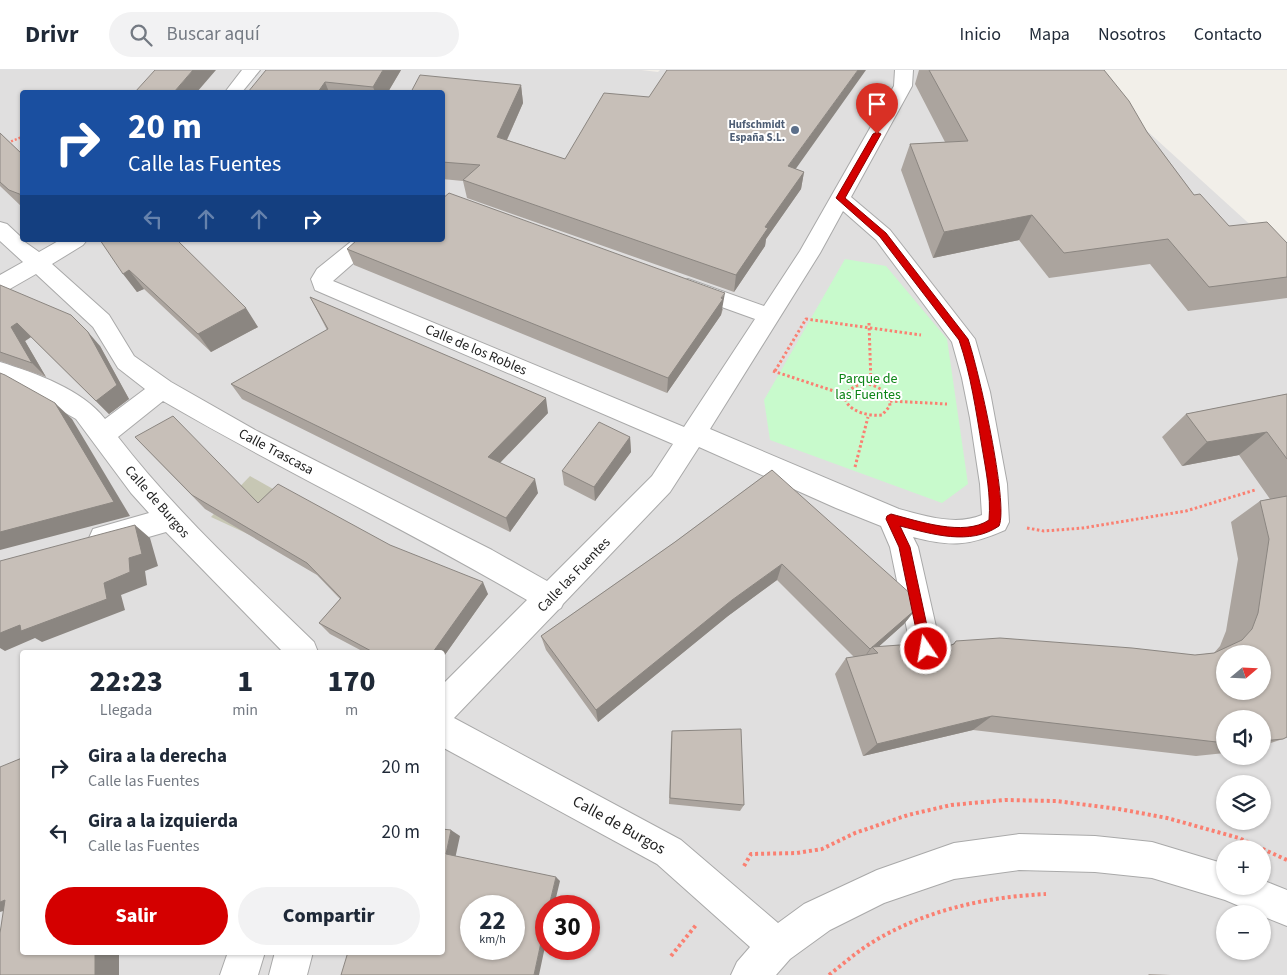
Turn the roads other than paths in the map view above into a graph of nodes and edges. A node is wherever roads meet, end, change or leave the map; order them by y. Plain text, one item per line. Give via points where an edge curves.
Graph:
1 (251, 70) edge
2 (904, 70) edge
3 (235, 90) edge
4 (840, 198) junction
5 (0, 229) edge
6 (72, 242) edge
7 (365, 242) edge
8 (37, 262) junction
9 (666, 279) edge
10 (0, 285) edge
11 (769, 316) junction
12 (0, 371) edge
13 (162, 389) junction
14 (102, 435) junction
15 (692, 437) junction
16 (171, 519) junction
17 (891, 519) junction
18 (78, 545) edge
19 (551, 598) junction
20 (926, 649) edge
21 (301, 650) edge
22 (445, 705) edge
23 (445, 731) edge
24 (1216, 879) edge
25 (1256, 895) edge
26 (1287, 908) edge
27 (777, 946) junction
28 (246, 955) edge
29 (293, 955) edge
30 (239, 975) edge
31 (288, 975) edge
32 (750, 975) edge

1 - 3 street
2 - 4 street, Calle las Fuentes via 902,86
4 - 11 street, Calle las Fuentes
4 - 17 street via 883,235 963,339 980,406 996,502 995,522 986,529 963,532 936,530
5 - 8 street, Calle Trascasa
6 - 8 street
7 - 15 street, Calle de los Robles via 325,274 323,285
8 - 10 street
8 - 13 street, Calle Trascasa via 101,321 126,362
9 - 11 street
11 - 15 street, Calle las Fuentes
12 - 14 street, Calle de Burgos via 32,382 85,412
13 - 14 street
13 - 19 street, Calle Trascasa
14 - 16 street, Calle de Burgos
15 - 17 street
15 - 19 street, Calle las Fuentes via 662,484
16 - 18 street
16 - 21 street, Calle de Burgos
17 - 20 street via 904,547
19 - 22 street, Calle las Fuentes
23 - 27 street, Calle de Burgos via 669,852
24 - 27 street via 1152,860 1095,854 1019,852 954,860 877,888 817,917
25 - 26 street
27 - 32 street
28 - 30 street
29 - 31 street

